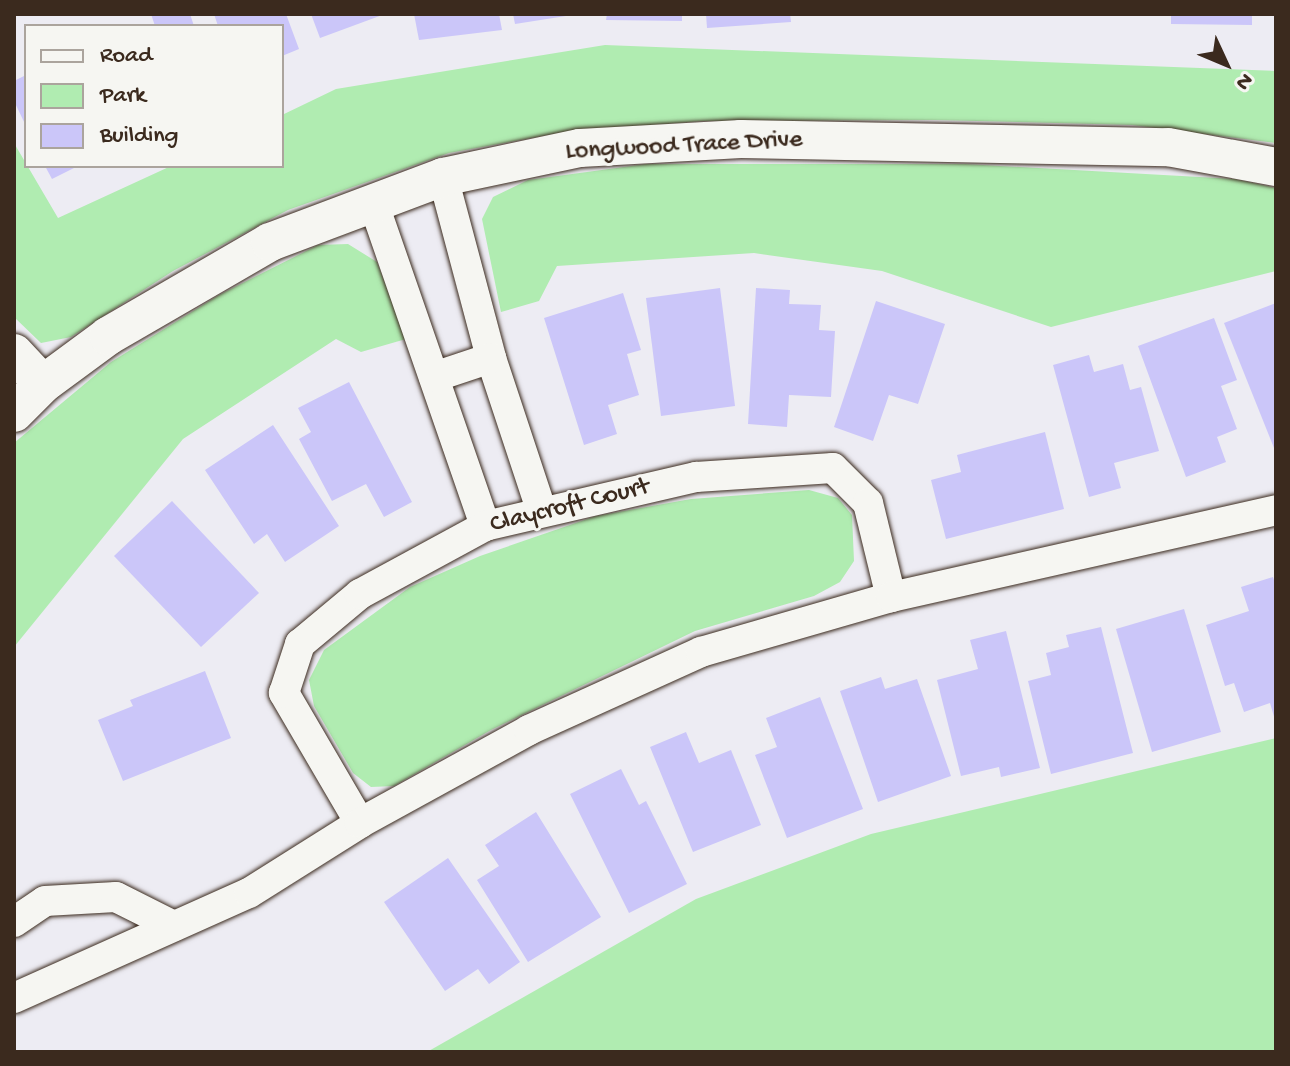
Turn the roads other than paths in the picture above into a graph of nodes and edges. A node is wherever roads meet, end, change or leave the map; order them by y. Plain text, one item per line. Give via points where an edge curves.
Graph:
1 (1276, 167) edge
2 (443, 177) junction
3 (373, 202) junction
4 (14, 353) edge
5 (491, 358) junction
6 (434, 377) junction
7 (43, 384) junction
8 (14, 413) edge
9 (541, 509) junction
10 (1276, 510) edge
11 (485, 526) junction
12 (891, 597) junction
13 (360, 823) junction
14 (14, 922) edge
15 (174, 926) junction
16 (14, 998) edge

1 - 2 street, Longwood Trace Drive via 1168,147 741,139 580,148
2 - 3 street, Longwood Trace Drive
2 - 5 street
3 - 6 street
3 - 7 street, Longwood Trace Drive via 270,242 185,288
4 - 7 street
5 - 6 street
5 - 9 street
6 - 11 street
7 - 8 street, Longwood Trace Drive
9 - 11 street, Claycroft Court
9 - 12 street, Claycroft Court via 696,477 833,468 868,503
10 - 12 street
11 - 13 street, Claycroft Court via 360,594 300,644 284,693
12 - 13 street via 701,652 529,730
13 - 15 street via 249,893
14 - 15 street via 45,901 116,897
15 - 16 street

